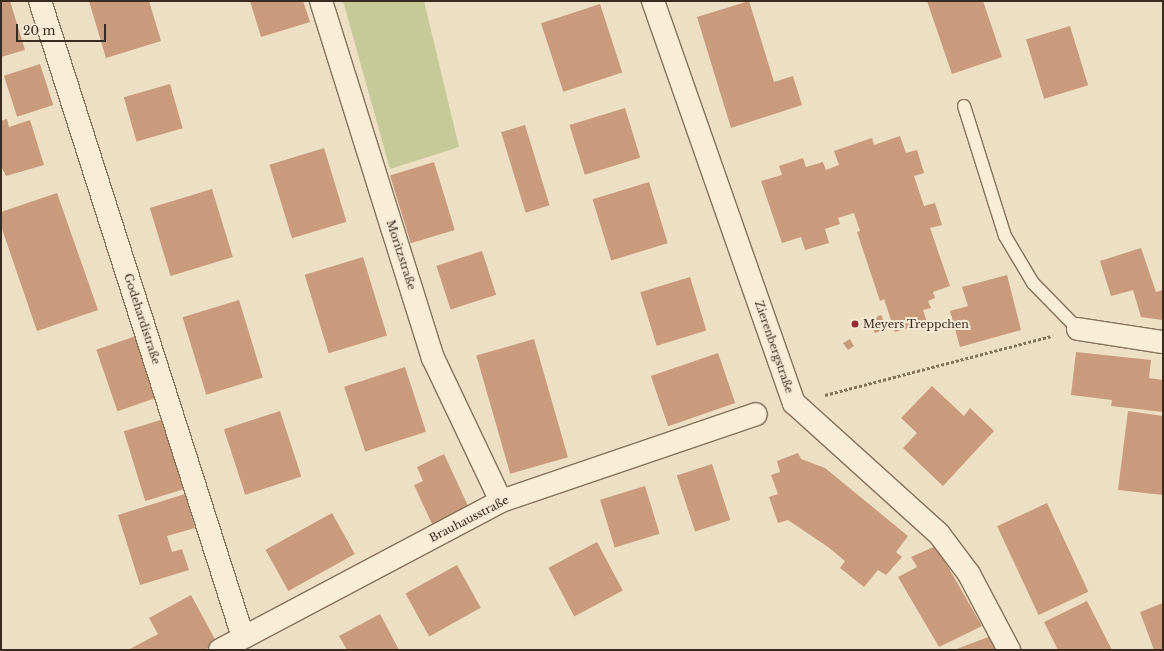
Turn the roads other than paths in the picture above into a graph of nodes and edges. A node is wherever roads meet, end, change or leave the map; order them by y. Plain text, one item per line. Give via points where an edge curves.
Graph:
1 (40, 1) edge
2 (321, 1) edge
3 (653, 1) edge
4 (964, 106) dead end
5 (1078, 329) joint
6 (1163, 342) edge
7 (756, 414) dead end
8 (501, 501) junction
9 (243, 637) junction
10 (220, 650) edge
11 (1009, 650) edge

1 - 9 street, Godehardistraße
2 - 8 street, Moritzstraße via 433,358
3 - 11 street, Zierenbergstraße via 794,403 939,534 969,574
4 - 5 lane via 1005,236 1033,283
5 - 6 street
7 - 8 street, Brauhausstraße
8 - 9 street, Brauhausstraße
9 - 10 street, Brauhausstraße

